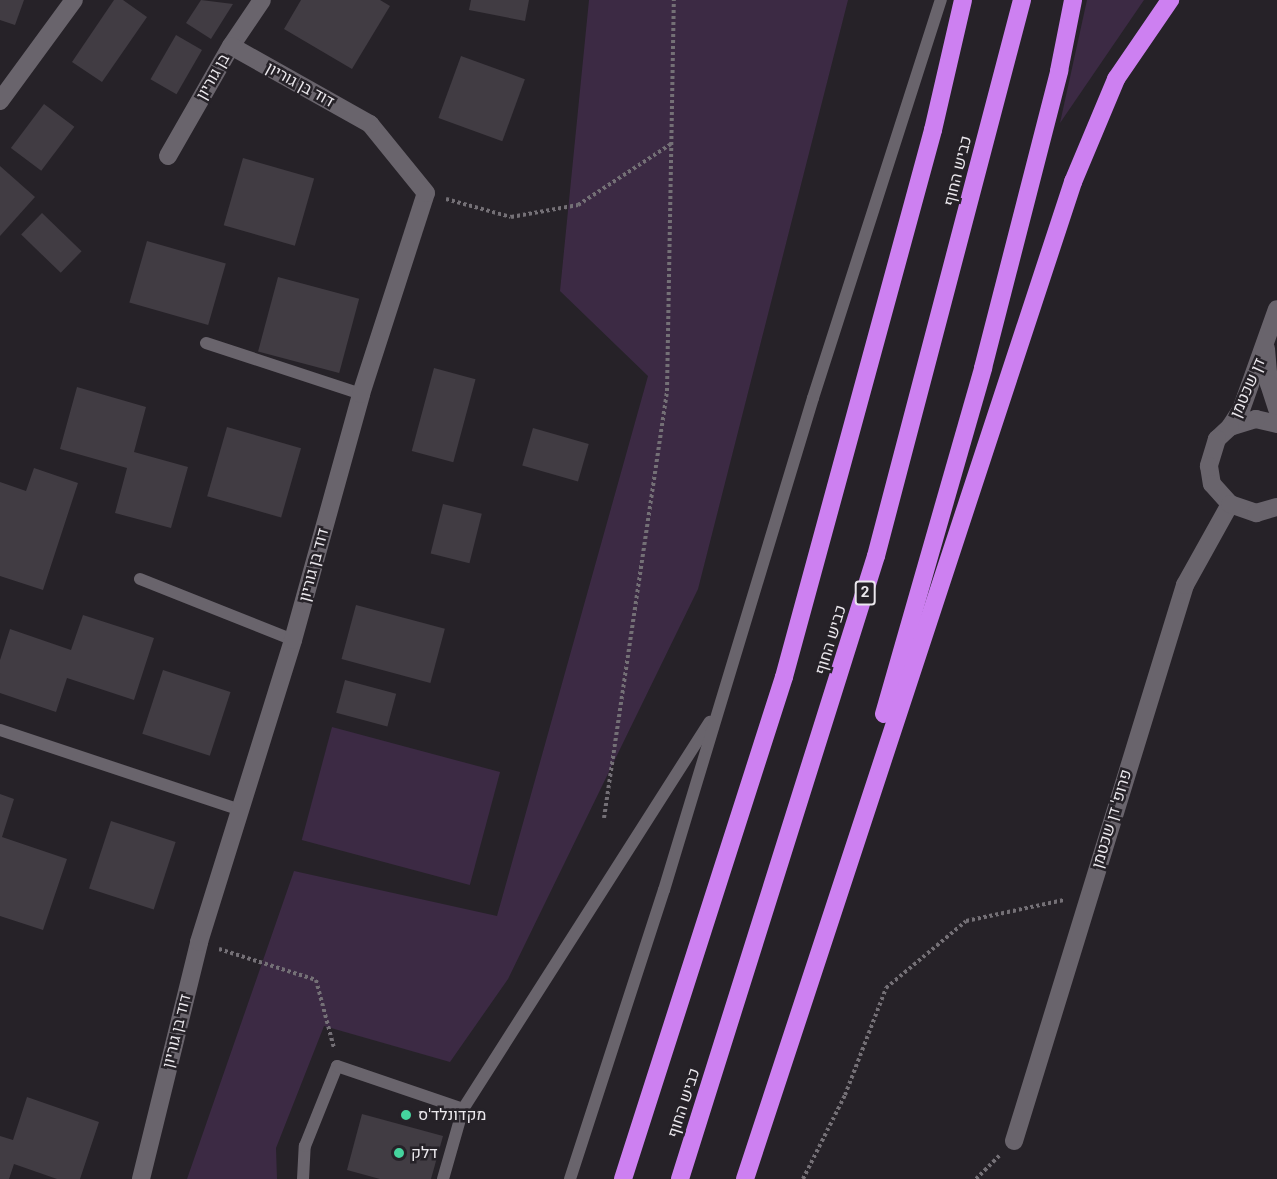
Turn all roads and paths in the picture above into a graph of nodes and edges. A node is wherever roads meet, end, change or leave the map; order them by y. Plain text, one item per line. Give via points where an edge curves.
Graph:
1 (74, 0) edge
2 (262, 0) edge
3 (674, 0) edge
4 (941, 0) edge
5 (963, 0) edge
6 (1022, 0) edge
7 (1073, 0) edge
8 (1170, 0) edge
9 (231, 46) junction
10 (0, 101) edge
11 (672, 143) junction
12 (168, 156) dead end
13 (426, 193) junction
14 (1277, 309) edge
15 (206, 343) dead end
16 (1268, 372) edge
17 (361, 394) junction
18 (1277, 409) edge
19 (1277, 424) edge
20 (1230, 427) junction
21 (1230, 504) junction
22 (1277, 507) edge
23 (1256, 513) junction
24 (1277, 516) edge
25 (140, 579) dead end
26 (293, 640) junction
27 (726, 688) junction
28 (0, 730) edge
29 (240, 810) junction
30 (604, 818) dead end
31 (1089, 895) junction
32 (199, 942) junction
33 (815, 959) junction
34 (337, 1066) junction
35 (463, 1108) junction
36 (1014, 1141) joint
37 (141, 1179) edge
38 (303, 1179) edge
39 (443, 1179) edge
40 (570, 1179) edge
41 (623, 1179) edge
42 (680, 1179) edge
43 (745, 1179) edge
44 (803, 1179) edge
45 (976, 1179) edge

1 - 10 street
2 - 9 street, בן גוריון
3 - 11 path
4 - 27 lane via 813,398
5 - 41 highway, כביש החוף via 933,130 784,677
6 - 42 highway, כביש החוף / 2 via 876,556
7 - 33 highway via 1059,71 983,368
8 - 33 highway via 1116,79 1073,182
9 - 12 street, בן גוריון
9 - 13 street, דוד בן גוריון via 370,124
11 - 13 path via 578,205 511,217
11 - 30 path via 667,391
13 - 17 street, דוד בן גוריון
14 - 16 street, דן שכטמן via 1266,344
15 - 17 lane
16 - 18 street, דן שכטמן
16 - 20 street, דן שכטמן
17 - 26 street, דוד בן גוריון
19 - 20 street via 1256,419
20 - 21 street, דן שכטמן via 1217,440 1209,466 1212,484
21 - 23 street
21 - 31 street, פרופ' דן שכטמן via 1185,585
22 - 23 street
23 - 24 street
25 - 26 lane
26 - 29 street, דוד בן גוריון
27 - 35 lane via 713,718
27 - 40 lane
28 - 29 lane
29 - 32 street, דוד בן גוריון
31 - 36 street, פרופ' דן שכטמן
31 - 44 path via 966,921 886,988 845,1095
32 - 34 path via 316,980
32 - 37 street, דוד בן גוריון
33 - 43 highway
34 - 35 lane
34 - 38 lane via 305,1146
35 - 39 lane
36 - 45 path

